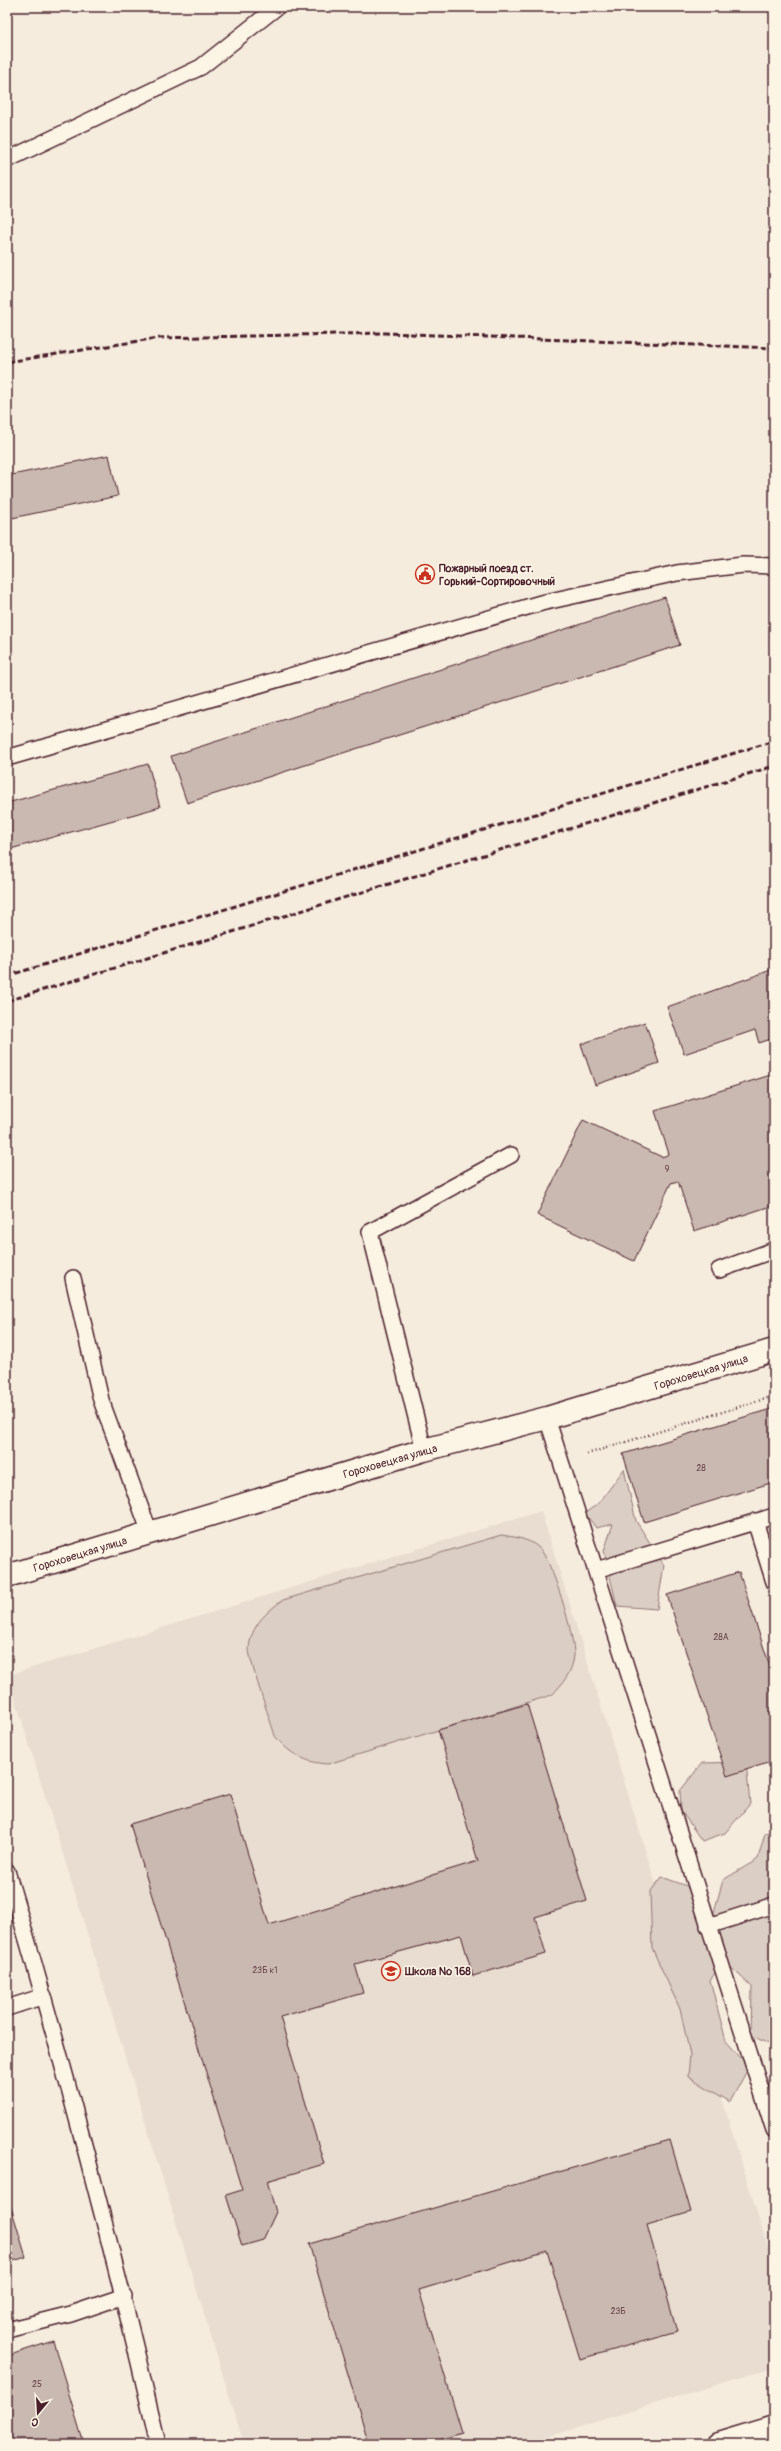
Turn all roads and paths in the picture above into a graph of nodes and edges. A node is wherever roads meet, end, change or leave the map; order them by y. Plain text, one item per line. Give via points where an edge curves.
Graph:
1 (277, 7) edge
2 (7, 160) edge
3 (774, 566) edge
4 (7, 758) edge
5 (511, 1155) dead end
6 (774, 1250) edge
7 (719, 1270) dead end
8 (73, 1278) dead end
9 (774, 1350) edge
10 (774, 1396) edge
11 (546, 1418) junction
12 (424, 1450) junction
13 (561, 1462) junction
14 (774, 1516) edge
15 (755, 1521) junction
16 (150, 1533) junction
17 (596, 1570) junction
18 (7, 1576) edge
19 (774, 1582) edge
20 (7, 1871) edge
21 (774, 1905) edge
22 (708, 1926) junction
23 (44, 1996) junction
24 (7, 2008) edge
25 (774, 2130) edge
26 (124, 2296) junction
27 (7, 2330) edge
28 (774, 2427) edge
29 (158, 2444) edge
30 (718, 2444) edge

1 - 2 lane via 201,67
3 - 4 lane via 743,565 677,573 541,603
5 - 12 lane via 370,1232
6 - 7 lane
8 - 16 lane via 101,1400
9 - 11 street, Гороховецкая улица
10 - 13 path
11 - 12 street, Гороховецкая улица
11 - 13 lane
12 - 16 street, Гороховецкая улица
13 - 17 lane
14 - 15 lane
15 - 17 lane
15 - 19 lane
16 - 18 street, Гороховецкая улица
17 - 22 lane
20 - 23 lane
21 - 22 lane
22 - 25 lane
23 - 24 lane
23 - 26 lane
26 - 27 lane via 71,2314
26 - 29 lane
28 - 30 street

